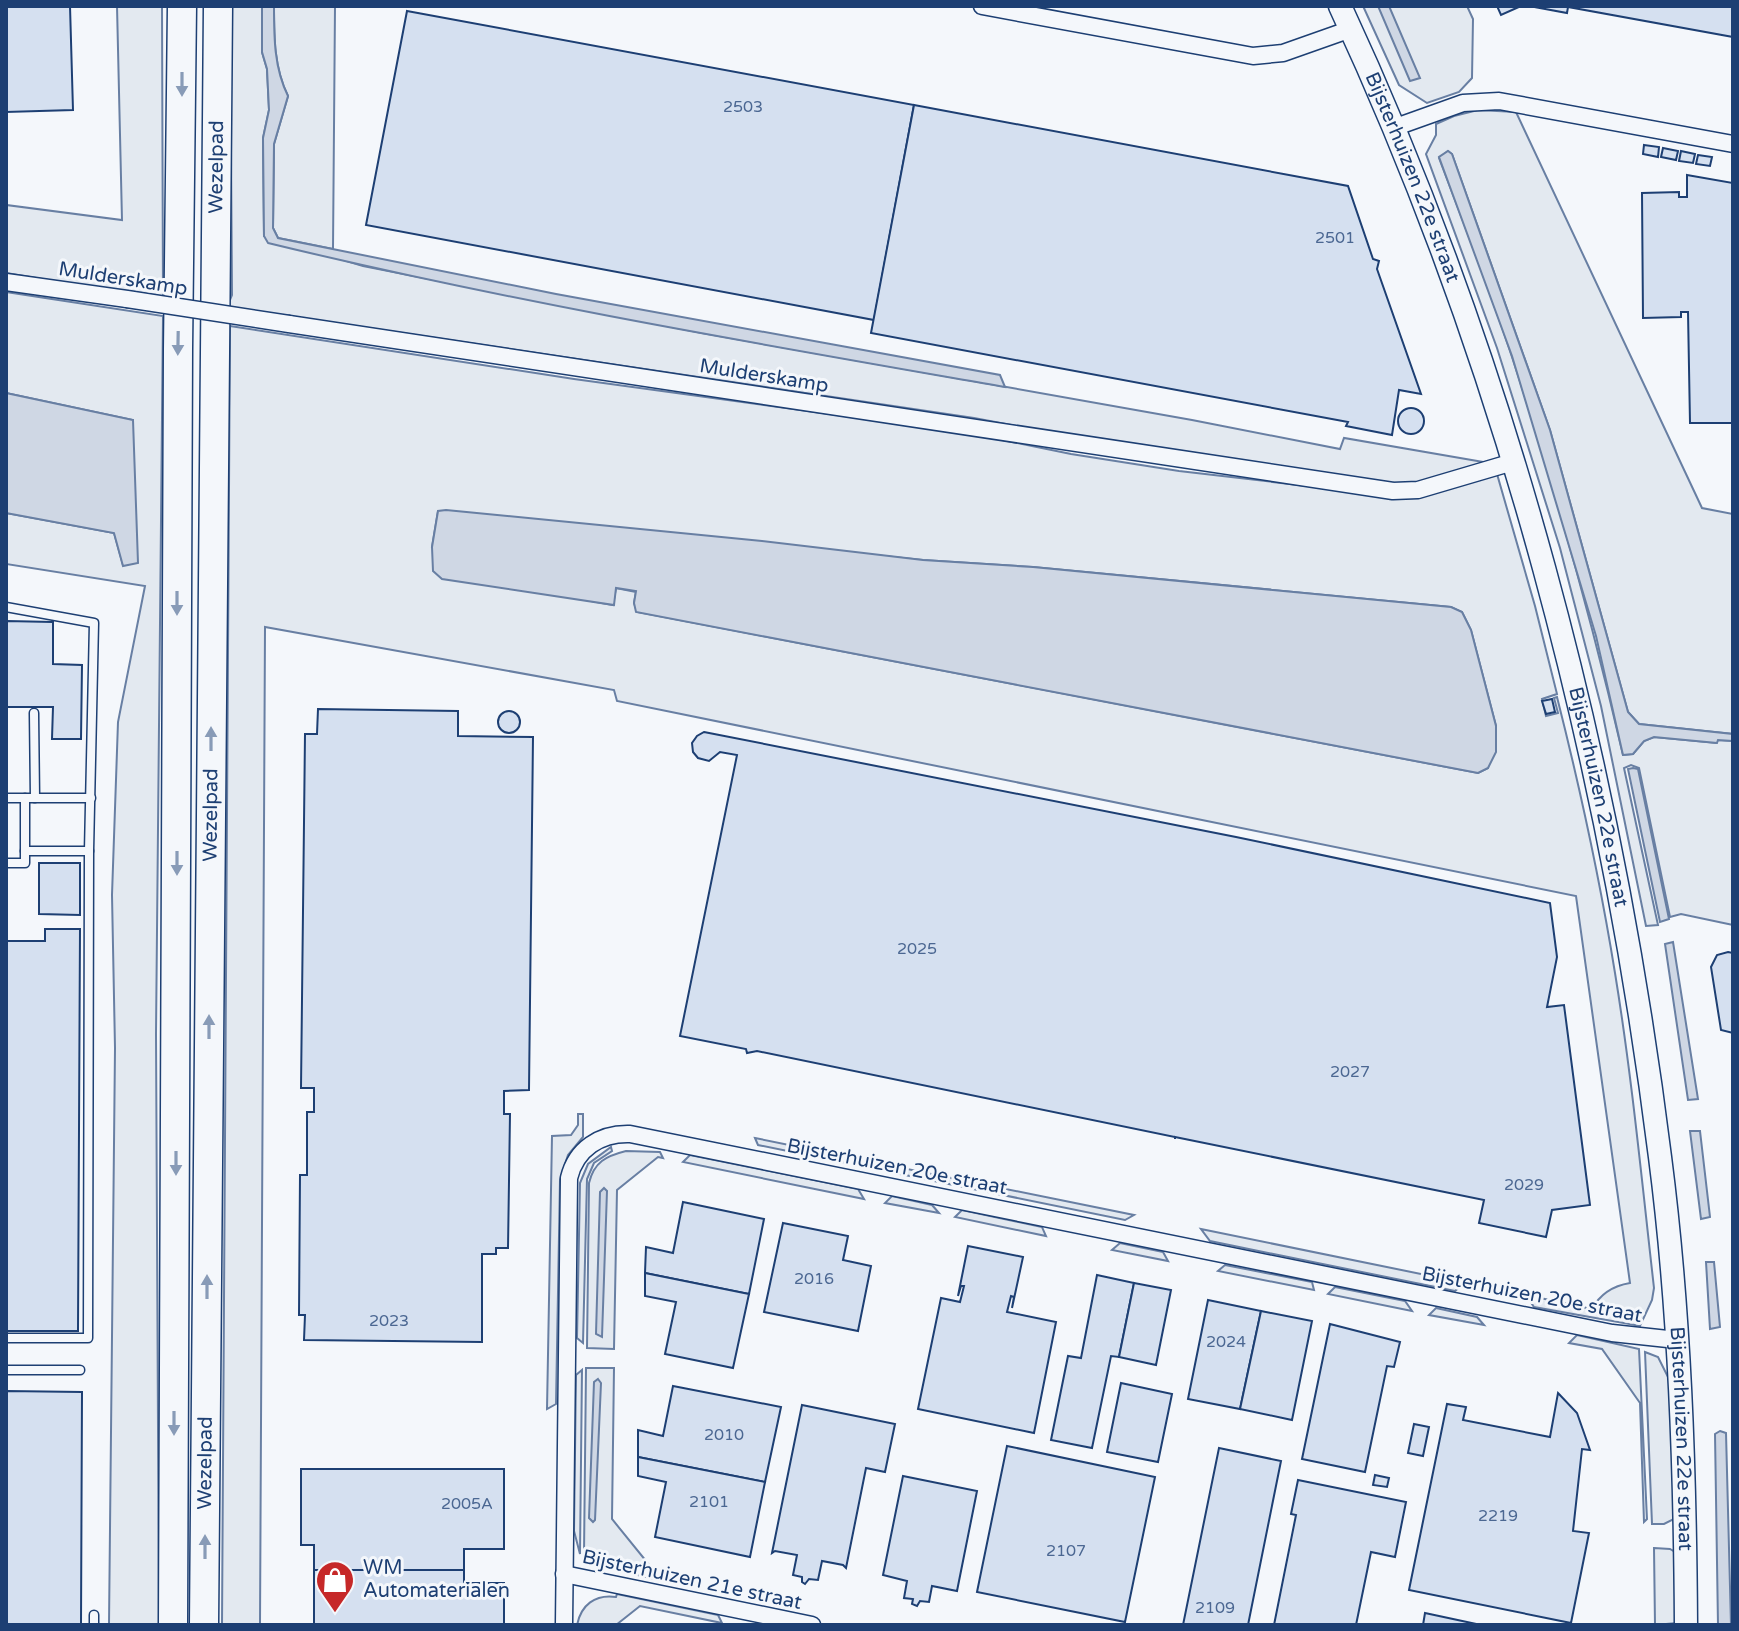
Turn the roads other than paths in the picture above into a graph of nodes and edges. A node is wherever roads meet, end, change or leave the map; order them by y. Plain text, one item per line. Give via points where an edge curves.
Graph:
1 (182, 6) edge
2 (218, 6) edge
3 (982, 6) edge
4 (1340, 6) edge
5 (1351, 29) junction
6 (1393, 128) junction
7 (1733, 144) edge
8 (6, 282) edge
9 (1513, 462) junction
10 (6, 607) edge
11 (34, 713) dead end
12 (6, 798) edge
13 (30, 798) junction
14 (91, 798) junction
15 (25, 851) junction
16 (89, 851) junction
17 (6, 863) edge
18 (6, 1338) edge
19 (1677, 1340) junction
20 (6, 1370) edge
21 (80, 1370) dead end
22 (564, 1574) junction
23 (94, 1615) dead end
24 (94, 1625) edge
25 (173, 1625) edge
26 (204, 1625) edge
27 (564, 1625) edge
28 (812, 1625) edge
29 (1686, 1625) edge

1 -> 25 highway, Wezelpad
26 -> 2 highway, Wezelpad
3 - 5 street via 1253,56 1283,53
4 - 5 main road, Bijsterhuizen 22e straat
5 - 6 main road, Bijsterhuizen 22e straat
6 - 7 street via 1463,103 1499,101
6 - 9 main road, Bijsterhuizen 22e straat
8 - 9 street, Mulderskamp, bridge via 1393,491 1418,490
9 - 19 main road, Bijsterhuizen 22e straat via 1589,750 1623,921 1661,1158
10 - 14 lane via 94,623
11 - 13 lane
12 - 13 lane
13 - 14 lane
13 - 15 lane
14 - 16 lane
15 - 16 lane
15 - 17 lane via 25,863
16 - 18 lane via 88,1338
19 - 22 street, Bijsterhuizen 20e straat via 1612,1333 630,1134 609,1135 581,1153 569,1178
19 - 29 main road, Bijsterhuizen 22e straat
20 - 21 lane
22 - 27 street, Bijsterhuizen 20e straat
22 - 28 street, Bijsterhuizen 21e straat
23 - 24 lane

